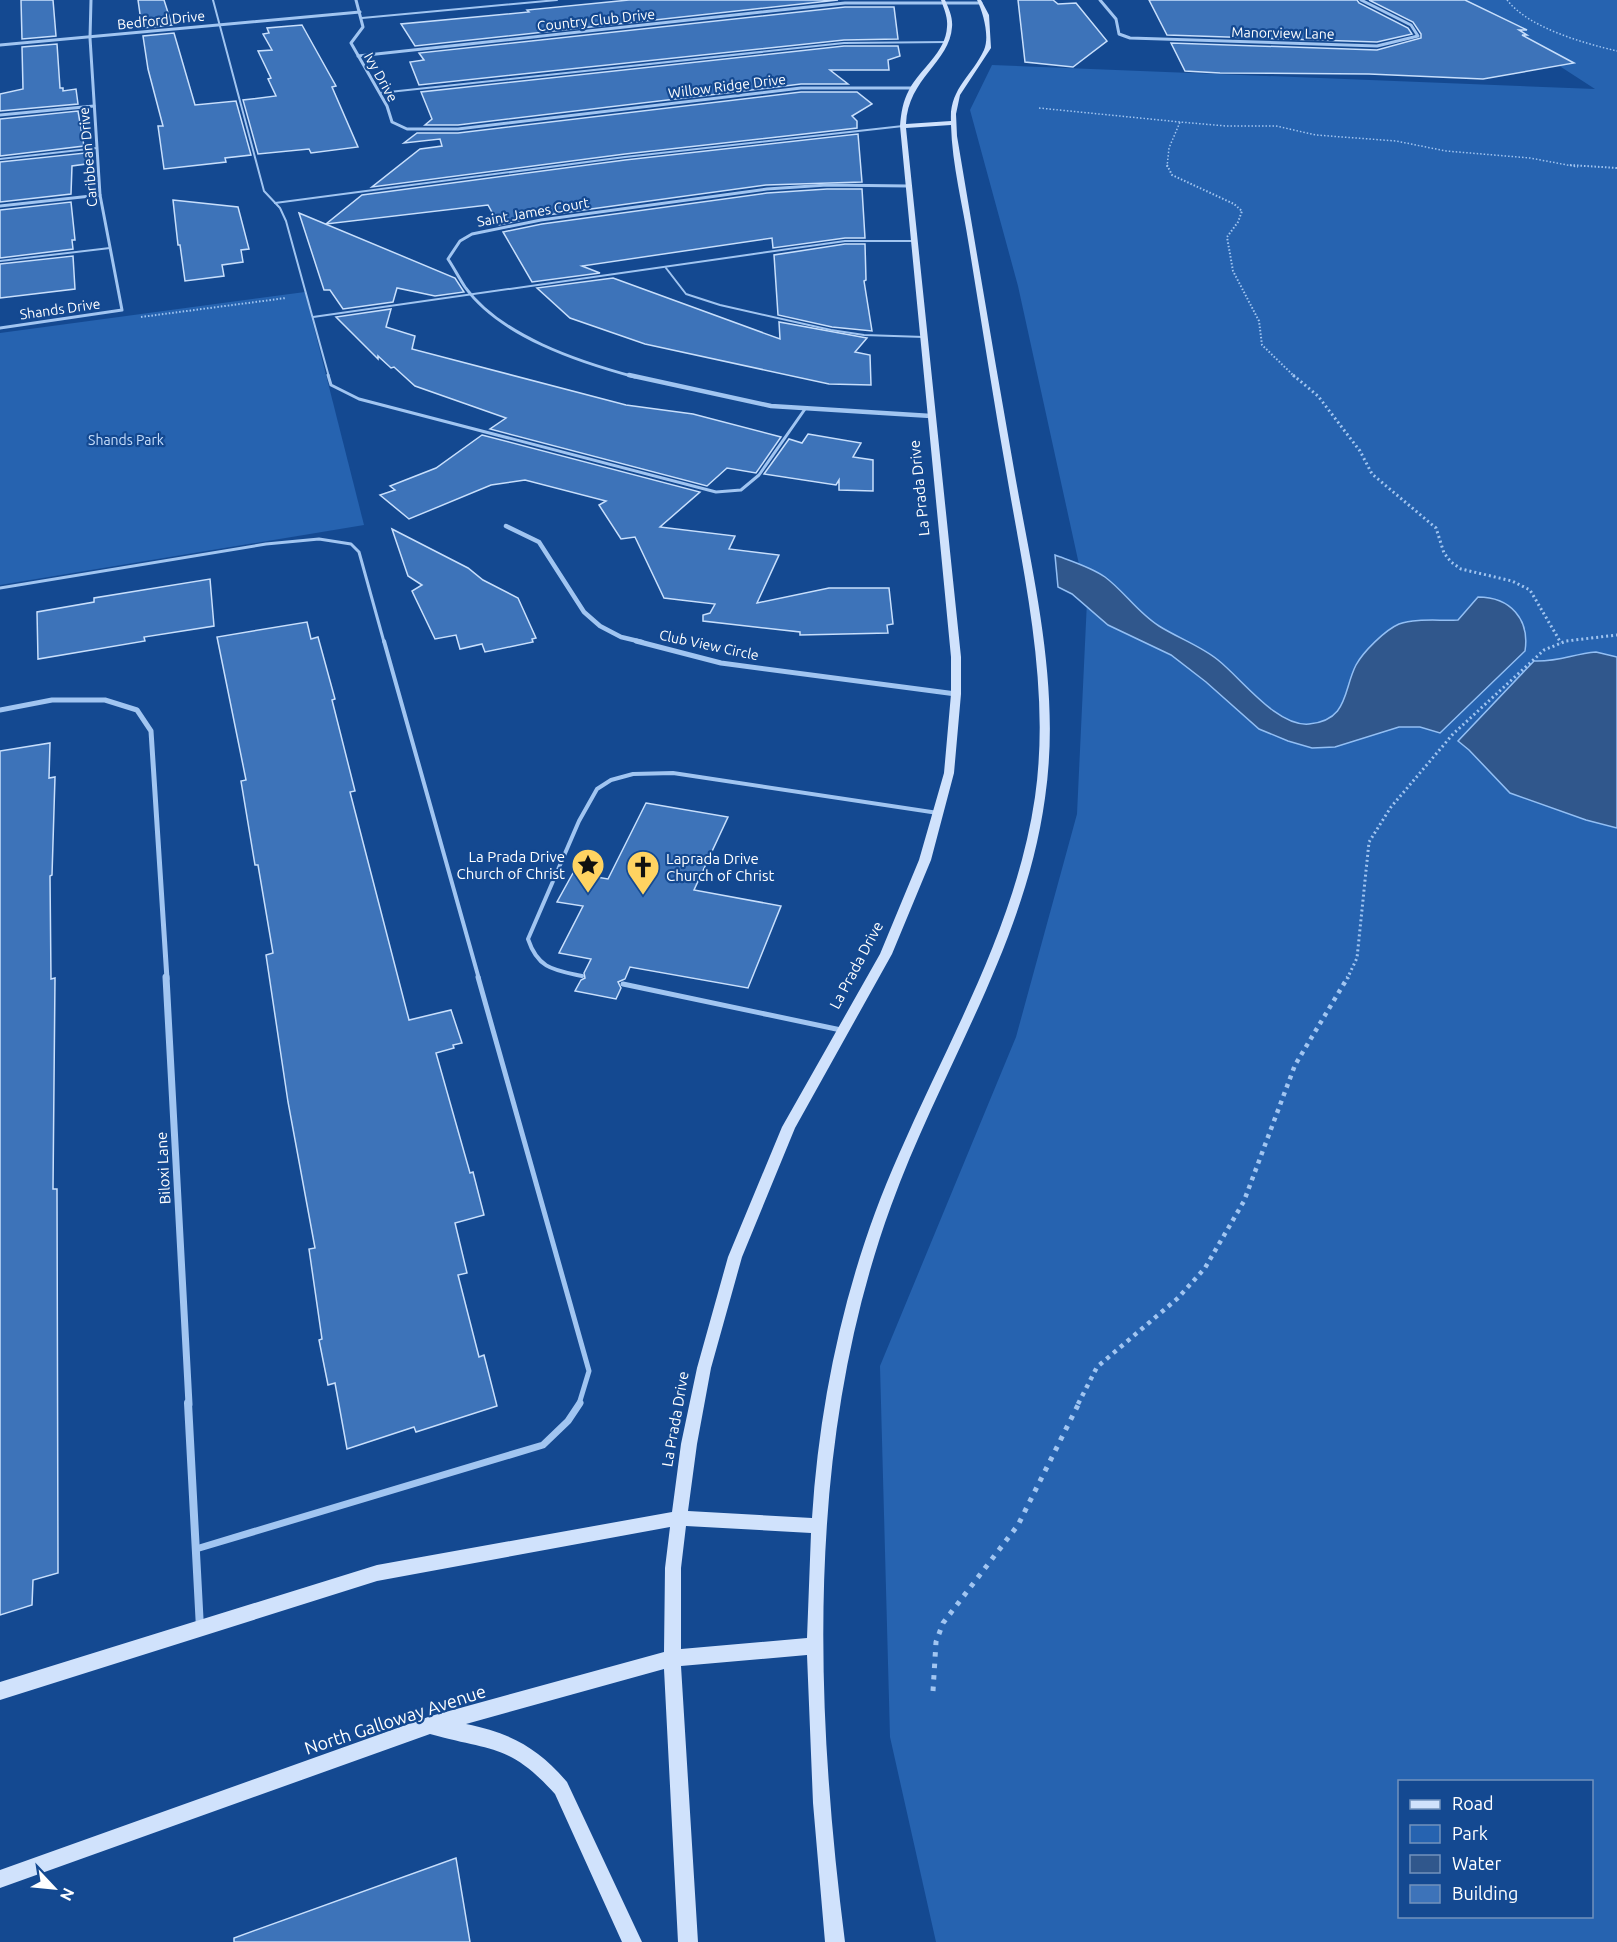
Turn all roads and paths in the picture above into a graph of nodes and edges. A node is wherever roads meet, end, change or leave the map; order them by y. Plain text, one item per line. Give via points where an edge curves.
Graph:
1 (91, 0) edge
2 (213, 0) edge
3 (356, 0) edge
4 (557, 0) edge
5 (1100, 0) edge
6 (1361, 0) edge
7 (1507, 0) edge
8 (943, 1) edge
9 (980, 1) edge
10 (360, 12) junction
11 (362, 18) junction
12 (219, 24) junction
13 (90, 38) junction
14 (947, 42) junction
15 (0, 45) edge
16 (1617, 51) edge
17 (358, 56) junction
18 (912, 88) junction
19 (380, 93) junction
20 (94, 106) junction
21 (1040, 108) dead end
22 (0, 115) edge
23 (545, 118) joint
24 (1180, 122) junction
25 (953, 123) junction
26 (903, 126) junction
27 (97, 148) junction
28 (0, 159) edge
29 (1617, 168) edge
30 (908, 186) junction
31 (100, 195) junction
32 (275, 203) junction
33 (0, 206) edge
34 (914, 241) junction
35 (110, 248) junction
36 (0, 261) edge
37 (666, 268) junction
38 (307, 295) junction
39 (475, 296) junction
40 (122, 310) joint
41 (142, 317) dead end
42 (314, 317) junction
43 (0, 328) edge
44 (924, 337) junction
45 (805, 409) junction
46 (931, 416) junction
47 (506, 526) dead end
48 (0, 588) edge
49 (1617, 635) edge
50 (1561, 643) junction
51 (956, 694) junction
52 (0, 710) edge
53 (938, 813) junction
54 (582, 976) dead end
55 (623, 984) dead end
56 (844, 1030) junction
57 (679, 1518) junction
58 (818, 1526) junction
59 (196, 1549) junction
60 (200, 1629) junction
61 (814, 1646) junction
62 (672, 1658) junction
63 (0, 1691) edge
64 (933, 1691) dead end
65 (430, 1725) junction
66 (0, 1879) edge
67 (632, 1942) edge
68 (688, 1942) edge
69 (835, 1942) edge

1 - 13 street, Caribbean Drive
2 - 12 lane
3 - 10 street
4 - 11 lane
5 - 6 street, Manorview Lane via 1116,19 1119,34 1130,38 1377,45 1418,36 1411,25
7 - 16 path via 1510,7 1526,18 1586,43
8 - 9 street, Country Club Drive
8 - 14 main road via 949,14
8 - 17 street, Country Club Drive via 845,3
9 - 25 main road via 987,15 988,48 957,95
10 - 11 street
10 - 12 street, Bedford Drive
11 - 17 street, Ivy Drive via 363,27 351,44
12 - 13 street, Bedford Drive
12 - 32 lane via 264,191
13 - 15 street, Bedford Drive
13 - 20 street, Caribbean Drive
14 - 18 main road, La Prada Drive
14 - 19 lane via 844,43
17 - 19 street, Ivy Drive
18 - 23 street, Willow Ridge Drive via 801,88
18 - 26 main road, La Prada Drive via 904,107
19 - 23 street, Ivy Drive via 392,122 407,129 458,129
20 - 22 street
20 - 27 street, Caribbean Drive
21 - 24 path
24 - 29 path via 1276,126 1316,135 1396,141 1580,167
24 - 50 path via 1169,148 1167,167 1172,175 1242,211 1227,237 1233,271 1259,321 1262,345 1318,396 1360,451 1372,474 1436,528 1451,562 1461,569 1512,581 1530,590
25 - 26 main road
25 - 58 main road via 1040,648 1046,701 1040,798 1033,841 996,956 900,1166 862,1272 830,1430
26 - 30 main road, La Prada Drive
26 - 32 lane via 625,157
27 - 28 lane
27 - 31 street, Caribbean Drive
30 - 34 main road, La Prada Drive
30 - 39 street, Saint James Court via 768,189 541,220 472,234 460,241 448,259 456,278
31 - 33 street
31 - 35 street, Caribbean Drive
32 - 38 lane via 286,221
34 - 37 lane via 845,241
34 - 44 main road, La Prada Drive
35 - 36 lane
35 - 40 street, Caribbean Drive
37 - 39 lane
37 - 44 lane via 686,294 720,305 831,330
38 - 41 path
38 - 42 lane
39 - 42 lane
39 - 45 street, Saint James Court via 524,336 578,359 669,385
40 - 43 street, Shands Drive
42 - 45 lane via 331,384 359,399 716,492 741,490 759,475
44 - 46 main road, La Prada Drive
45 - 46 street, Saint James Court
46 - 51 main road, La Prada Drive
47 - 51 street, Club View Circle via 539,542 584,612 621,637 721,663
48 - 59 lane via 277,543 340,541 359,552 589,1371 585,1396 566,1425 543,1445
49 - 50 path
50 - 64 path via 1544,650 1453,734 1380,825 1370,842 1357,958 1295,1065 1244,1201 1205,1268 1178,1298 1097,1367 1018,1526 942,1623 936,1642
51 - 53 main road, La Prada Drive via 949,773
52 - 59 street, Biloxi Lane via 52,700 105,700 137,710 151,731
53 - 54 lane via 673,773 633,774 612,780 597,789 579,821 528,939 532,956 551,969
53 - 56 main road, La Prada Drive via 906,909
55 - 56 lane
56 - 57 main road, La Prada Drive via 780,1146 735,1257 704,1368
57 - 58 main road
57 - 60 main road via 376,1573
57 - 62 main road, La Prada Drive via 673,1568
58 - 61 main road
59 - 60 street, Biloxi Lane
60 - 63 main road
61 - 62 main road, North Galloway Avenue
61 - 69 main road
62 - 65 main road, North Galloway Avenue
62 - 68 main road, La Prada Drive
65 - 66 main road, North Galloway Avenue
65 - 67 main road via 495,1739 519,1749 543,1766 561,1788

